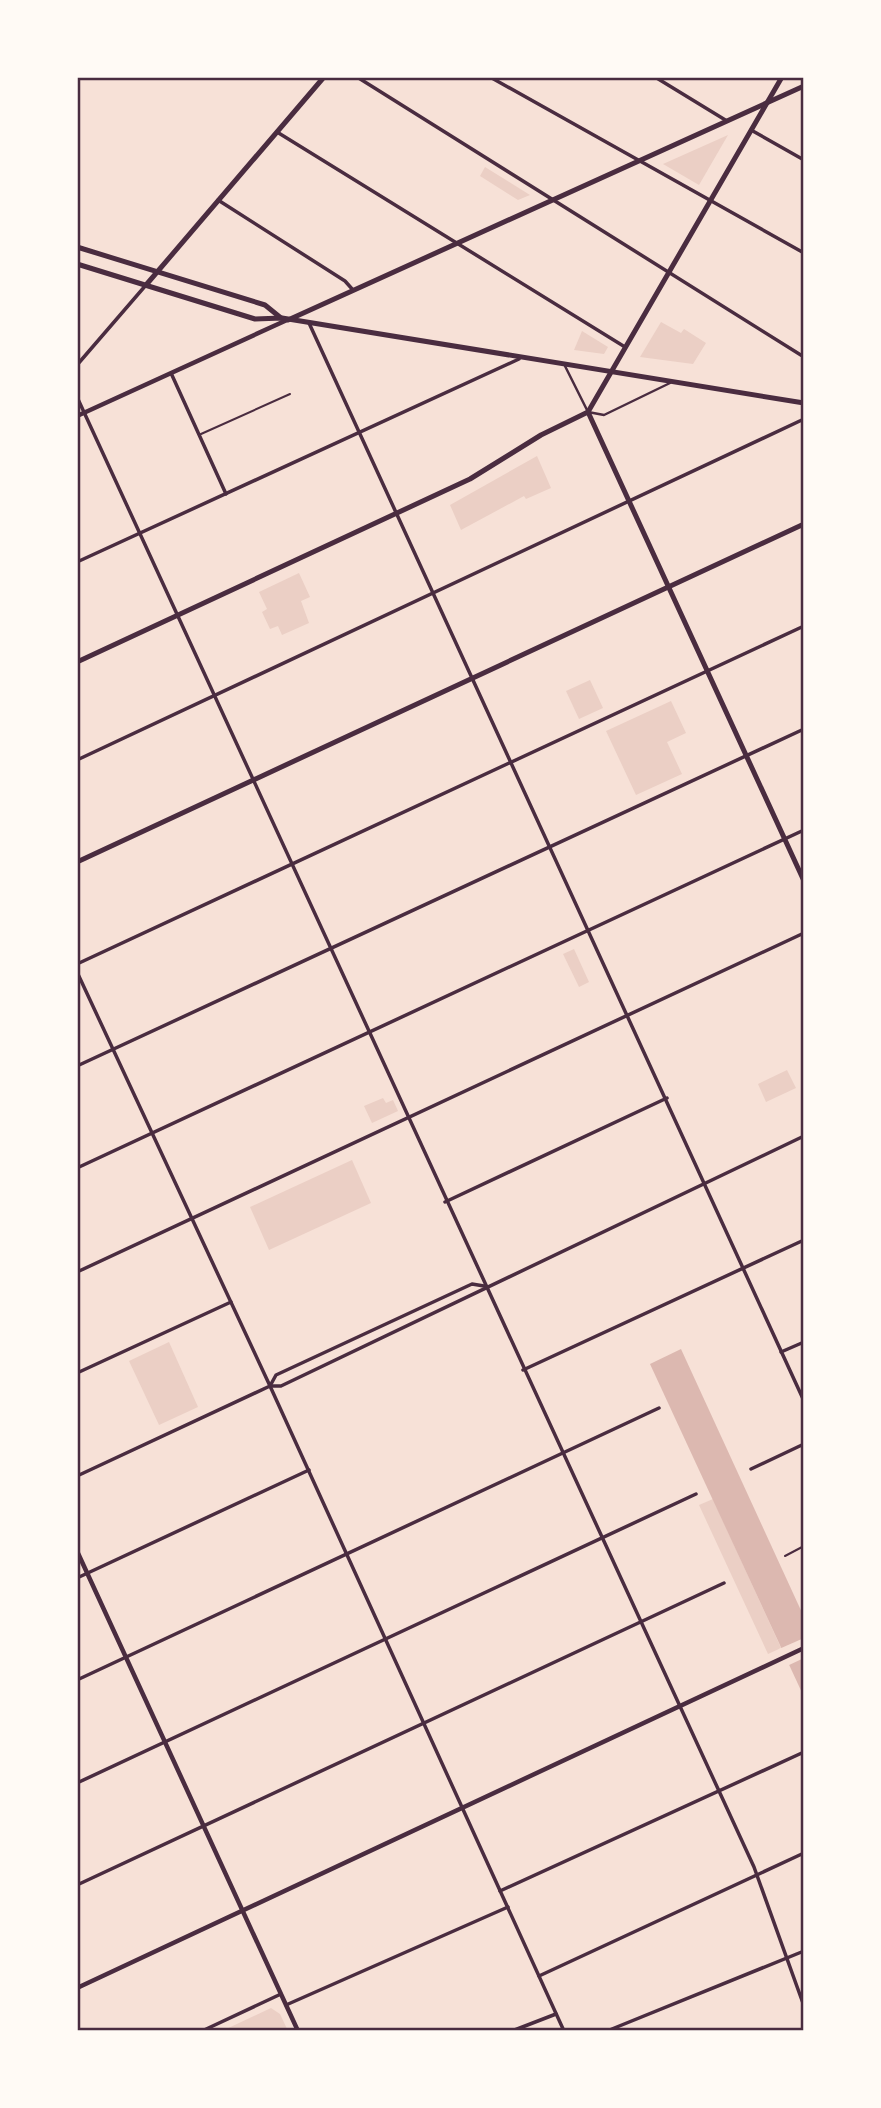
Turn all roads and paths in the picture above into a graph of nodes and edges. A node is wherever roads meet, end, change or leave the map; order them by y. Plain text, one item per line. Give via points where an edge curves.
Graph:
1 (324, 77) edge
2 (357, 77) edge
3 (490, 77) edge
4 (655, 77) edge
5 (782, 77) edge
6 (804, 86) edge
7 (767, 103) junction
8 (727, 121) junction
9 (751, 130) junction
10 (277, 132) junction
11 (804, 160) edge
12 (638, 161) junction
13 (218, 200) junction
14 (552, 200) junction
15 (709, 200) junction
16 (456, 243) junction
17 (77, 247) edge
18 (804, 253) edge
19 (77, 264) edge
20 (157, 272) junction
21 (667, 273) junction
22 (146, 285) junction
23 (353, 290) junction
24 (285, 319) junction
25 (309, 323) junction
26 (625, 347) junction
27 (804, 358) edge
28 (519, 359) junction
29 (77, 365) edge
30 (565, 366) junction
31 (171, 373) junction
32 (611, 373) junction
33 (673, 382) junction
34 (290, 394) dead end
35 (77, 397) edge
36 (804, 403) edge
37 (84, 412) junction
38 (588, 412) junction
39 (77, 416) edge
40 (804, 419) edge
41 (358, 431) junction
42 (199, 435) junction
43 (226, 494) junction
44 (630, 503) junction
45 (396, 513) junction
46 (804, 524) edge
47 (140, 534) junction
48 (77, 562) edge
49 (669, 587) junction
50 (433, 594) junction
51 (178, 615) junction
52 (804, 626) edge
53 (77, 662) edge
54 (708, 671) junction
55 (472, 679) junction
56 (215, 696) junction
57 (804, 729) edge
58 (746, 755) junction
59 (77, 760) edge
60 (510, 763) junction
61 (254, 780) junction
62 (804, 830) edge
63 (785, 839) junction
64 (549, 847) junction
65 (77, 862) edge
66 (292, 864) junction
67 (804, 881) edge
68 (589, 932) junction
69 (804, 933) edge
70 (331, 948) junction
71 (77, 964) edge
72 (77, 972) edge
73 (628, 1015) junction
74 (370, 1032) junction
75 (113, 1050) junction
76 (77, 1066) edge
77 (667, 1098) junction
78 (408, 1118) junction
79 (152, 1133) junction
80 (804, 1136) edge
81 (77, 1168) edge
82 (705, 1183) junction
83 (445, 1202) junction
84 (192, 1219) junction
85 (804, 1240) edge
86 (743, 1268) junction
87 (77, 1272) edge
88 (484, 1286) junction
89 (231, 1302) junction
90 (804, 1342) edge
91 (781, 1352) junction
92 (523, 1370) junction
93 (77, 1373) edge
94 (270, 1385) junction
95 (804, 1401) edge
96 (659, 1408) dead end
97 (804, 1444) edge
98 (562, 1454) junction
99 (751, 1469) dead end
100 (309, 1470) junction
101 (77, 1476) edge
102 (696, 1494) dead end
103 (602, 1538) junction
104 (804, 1546) edge
105 (77, 1551) edge
106 (346, 1554) junction
107 (785, 1556) dead end
108 (87, 1573) junction
109 (77, 1578) edge
110 (724, 1583) dead end
111 (641, 1622) junction
112 (384, 1639) junction
113 (804, 1648) edge
114 (126, 1657) junction
115 (77, 1680) edge
116 (680, 1706) junction
117 (422, 1723) junction
118 (164, 1741) junction
119 (804, 1752) edge
120 (77, 1783) edge
121 (719, 1790) junction
122 (461, 1807) junction
123 (204, 1825) junction
124 (804, 1853) edge
125 (757, 1875) junction
126 (77, 1885) edge
127 (500, 1891) junction
128 (508, 1907) junction
129 (242, 1910) junction
130 (804, 1951) edge
131 (787, 1958) junction
132 (540, 1976) junction
133 (77, 1988) edge
134 (281, 1994) junction
135 (286, 2005) junction
136 (804, 2006) edge
137 (556, 2014) junction
138 (202, 2031) edge
139 (298, 2031) edge
140 (512, 2031) edge
141 (564, 2031) edge
142 (607, 2031) edge

1 - 10 main road
2 - 14 street
3 - 12 street
4 - 8 street
5 - 7 main road
6 - 7 main road
7 - 8 main road
7 - 9 main road
8 - 12 main road
9 - 11 street
9 - 15 main road
10 - 13 main road
10 - 16 street
12 - 14 main road
12 - 15 street
13 - 20 main road
13 - 23 street
14 - 16 main road
14 - 21 street
15 - 18 street
15 - 21 main road
16 - 23 main road
16 - 26 street
17 - 20 main road
19 - 22 main road
20 - 22 main road
20 - 24 main road via 265,305
21 - 26 main road
21 - 27 street
22 - 24 main road via 255,319
22 - 29 street
23 - 24 main road
24 - 25 main road
24 - 31 street
25 - 28 main road
25 - 41 street
26 - 32 main road
28 - 30 main road
28 - 41 street
30 - 32 main road
30 - 38 street
31 - 37 street
31 - 42 street
32 - 33 main road
32 - 38 main road
33 - 36 main road
33 - 38 street via 604,415
34 - 42 lane
35 - 37 street
37 - 39 street
37 - 47 street
38 - 44 main road
38 - 45 main road via 470,479
40 - 44 street
41 - 43 street
41 - 45 street
42 - 43 street
43 - 47 street
44 - 49 main road
44 - 50 street
45 - 50 street
45 - 51 main road
46 - 49 main road
47 - 48 street
47 - 51 street
49 - 54 main road
49 - 55 main road
50 - 55 street
50 - 56 street
51 - 53 main road
51 - 56 street
52 - 54 street
54 - 58 main road
54 - 60 street
55 - 60 street
55 - 61 main road
56 - 59 street
56 - 61 street
57 - 58 street
58 - 63 main road
58 - 64 street
60 - 64 street
60 - 66 street
61 - 65 main road
61 - 66 street
62 - 63 street
63 - 67 main road
63 - 68 street
64 - 68 street
64 - 70 street
66 - 70 street
66 - 71 street
68 - 73 street
68 - 74 street
69 - 73 street
70 - 74 street
70 - 75 street
72 - 75 street
73 - 77 street
73 - 78 street
74 - 78 street
74 - 79 street
75 - 76 street
75 - 79 street
77 - 82 street
77 - 83 street
78 - 83 street
78 - 84 street
79 - 81 street
79 - 84 street
80 - 82 street
82 - 86 street
82 - 88 street
83 - 88 street
84 - 87 street
84 - 89 street
85 - 86 street
86 - 91 street
86 - 92 street
88 - 92 street
88 - 94 street via 476,1294 281,1386
88 - 94 street via 472,1284 276,1376
89 - 93 street
89 - 94 street
90 - 91 street
91 - 95 street
92 - 98 street
94 - 100 street
94 - 101 street
96 - 98 street
97 - 99 street
98 - 103 street
98 - 106 street
100 - 106 street
100 - 108 street
102 - 103 street
103 - 111 street
103 - 112 street
104 - 107 lane
105 - 108 street
106 - 112 street
106 - 114 street
108 - 109 street
108 - 114 street
110 - 111 street
111 - 116 street
111 - 117 street
112 - 117 street
112 - 118 street
113 - 116 street
114 - 115 street
114 - 118 street
116 - 121 street
116 - 122 street
117 - 122 street
117 - 123 street
118 - 120 street
118 - 123 street
119 - 121 street
121 - 125 street
121 - 127 street
122 - 127 street
122 - 129 street
123 - 126 street
123 - 129 street
124 - 125 street
125 - 131 street
125 - 132 street
127 - 128 street
128 - 132 street
128 - 135 street
129 - 133 street
129 - 134 street
130 - 131 street
131 - 136 street
131 - 142 street
132 - 137 street
134 - 135 street
134 - 138 street
135 - 139 street
137 - 140 street
137 - 141 street

